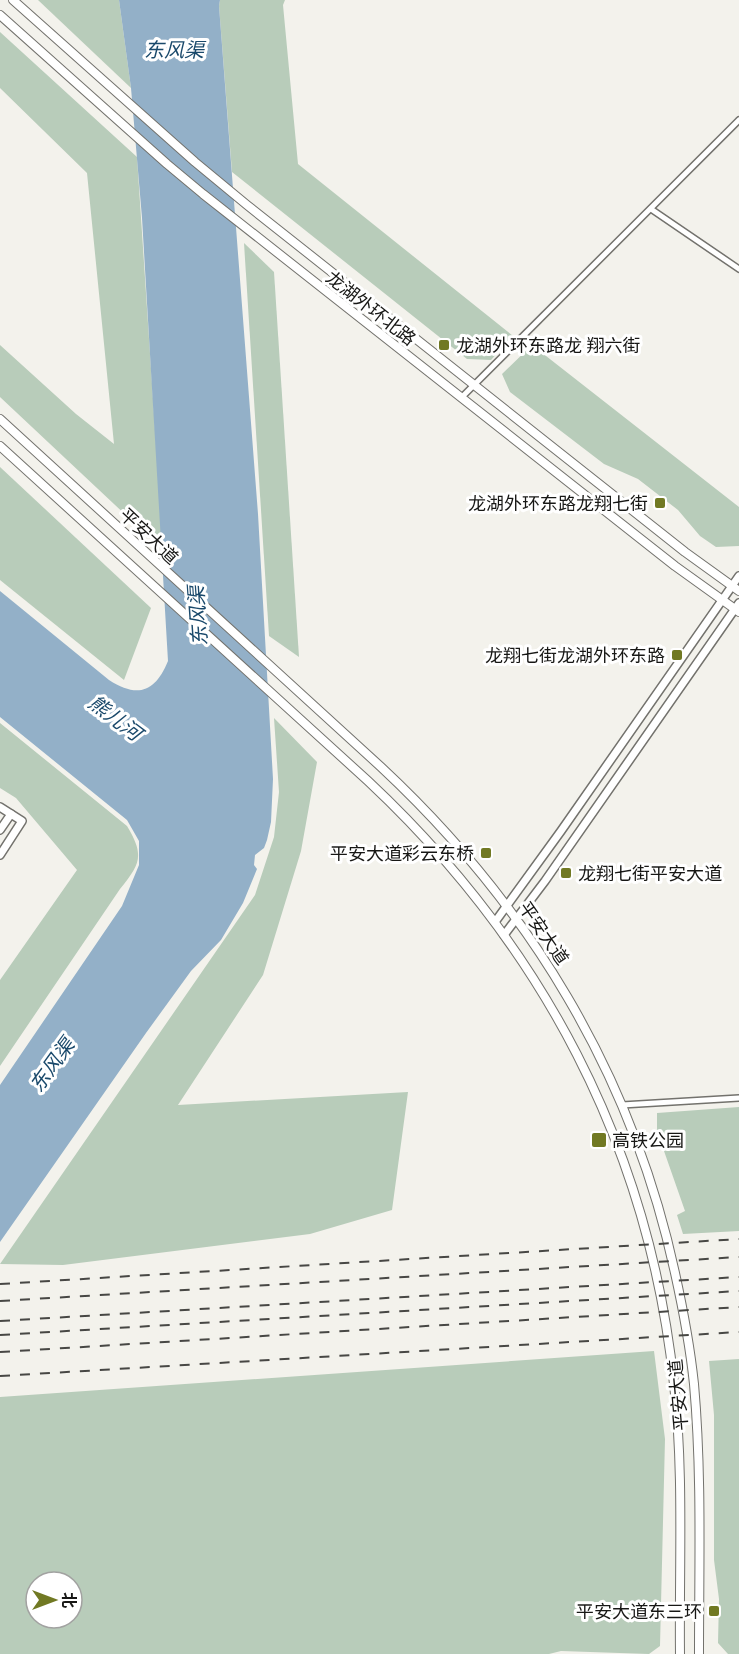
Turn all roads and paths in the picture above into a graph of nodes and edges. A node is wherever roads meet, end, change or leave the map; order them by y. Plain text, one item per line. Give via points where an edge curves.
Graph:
1 (13, 0) edge
2 (0, 15) edge
3 (739, 120) edge
4 (651, 209) junction
5 (739, 269) edge
6 (474, 386) junction
7 (461, 398) junction
8 (0, 419) edge
9 (0, 446) edge
10 (739, 576) edge
11 (736, 588) edge
12 (722, 600) junction
13 (738, 608) edge
14 (0, 807) edge
15 (11, 814) junction
16 (1, 828) edge
17 (14, 835) junction
18 (0, 855) edge
19 (507, 906) junction
20 (517, 919) junction
21 (495, 922) junction
22 (504, 935) junction
23 (739, 1098) edge
24 (622, 1105) junction
25 (680, 1654) edge
26 (699, 1654) edge

1 - 6 main road, 龙湖外环北路 via 247,205
2 - 7 main road, 龙湖外环北路 via 167,164
3 - 4 street
4 - 5 street
4 - 6 street
6 - 7 street
6 - 11 main road, 龙湖外环北路
7 - 12 main road, 龙湖外环北路
8 - 19 main road, 平安大道 via 381,767 461,848
9 - 21 main road, 平安大道 via 368,781 419,831
10 - 11 street
11 - 12 street
12 - 13 main road, 龙湖外环北路
12 - 19 street
13 - 20 street
14 - 15 street
15 - 16 street
15 - 17 street via 22,821
16 - 17 street
17 - 18 street
19 - 20 main road, 平安大道
19 - 21 street
20 - 22 street
20 - 24 main road, 平安大道 via 553,971 608,1071
21 - 22 main road, 平安大道
22 - 25 main road, 平安大道 via 548,1000 590,1079 620,1152 649,1245 666,1326 677,1415
23 - 24 street
24 - 26 main road, 平安大道 via 668,1240 694,1382 699,1471

